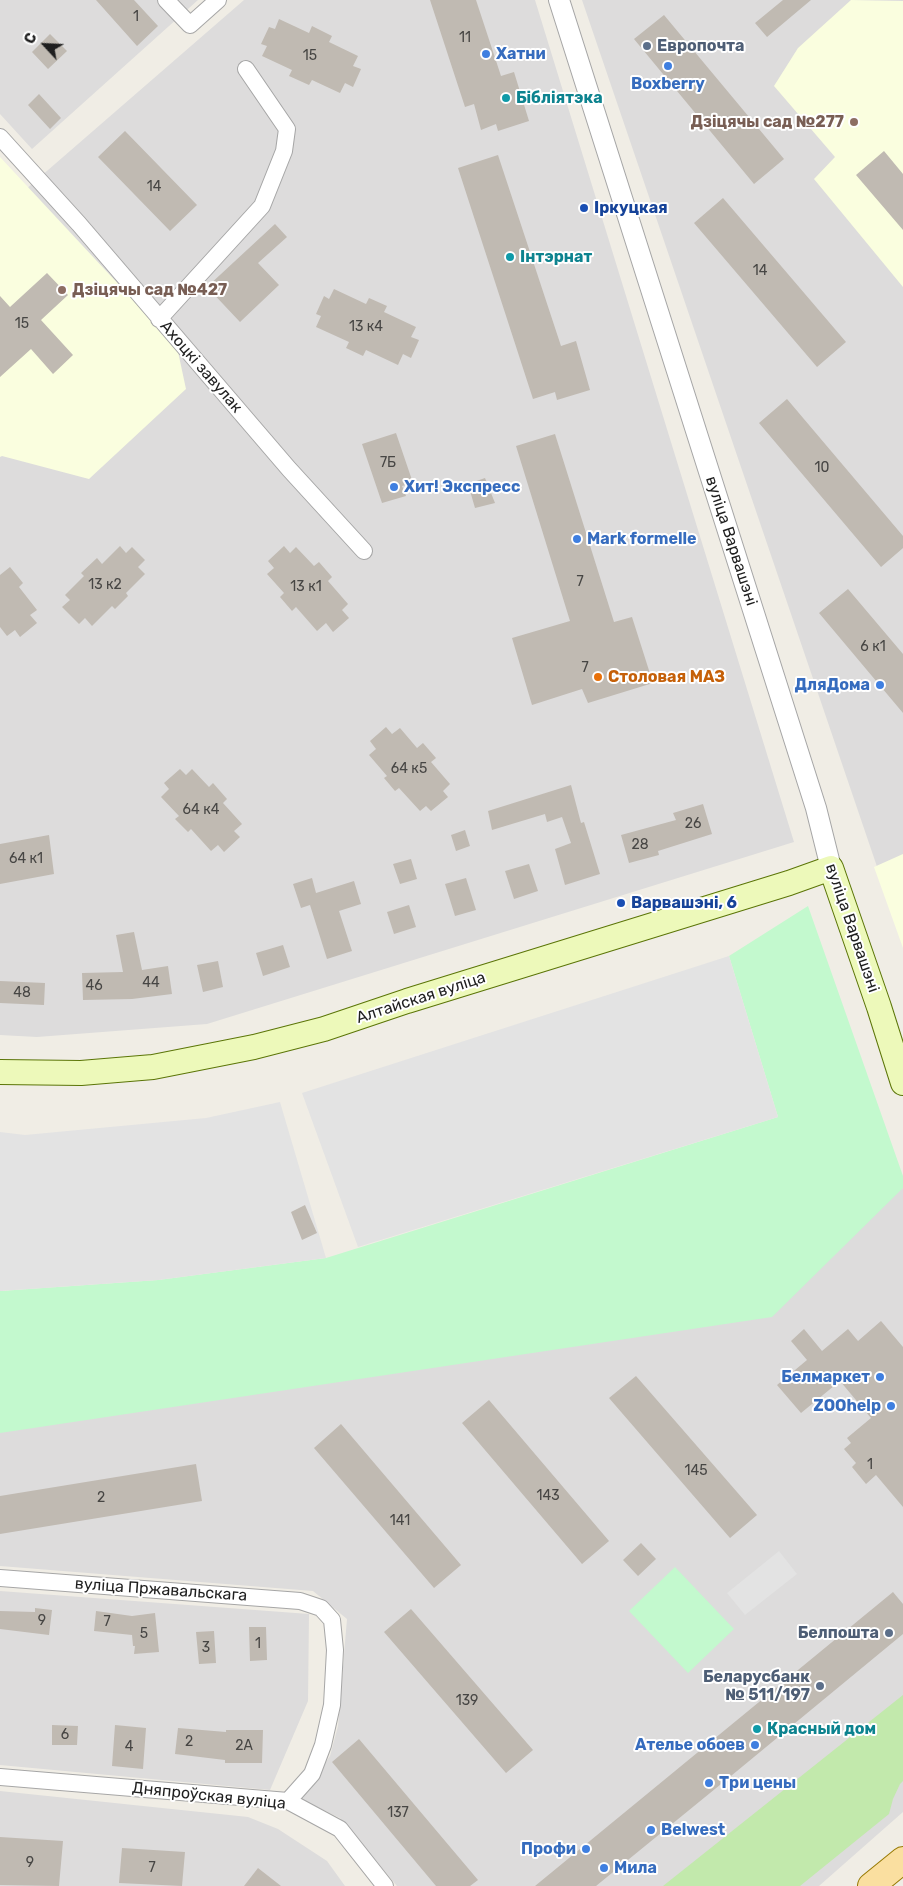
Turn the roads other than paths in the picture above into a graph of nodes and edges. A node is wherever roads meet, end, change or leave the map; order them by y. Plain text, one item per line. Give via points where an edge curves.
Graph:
1 (166, 0) edge
2 (218, 0) edge
3 (559, 0) edge
4 (246, 70) dead end
5 (0, 137) edge
6 (160, 318) junction
7 (364, 551) dead end
8 (831, 868) junction
9 (0, 1072) edge
10 (903, 1083) edge
11 (0, 1578) edge
12 (0, 1777) edge
13 (288, 1801) junction
14 (903, 1860) edge
15 (385, 1886) edge
16 (871, 1886) edge

1 - 2 street via 190,25
3 - 8 street, вуліца Варвашэні via 816,808
4 - 6 street via 287,129 284,152 262,206
5 - 6 street, Ахоцкі завулак
6 - 7 street, Ахоцкі завулак
8 - 9 main road, Алтайская вуліца via 324,1029 153,1067 81,1073
8 - 10 main road, вуліца Варвашэні
11 - 13 street, вуліца Пржавальскага via 300,1600 321,1608 332,1620 335,1650 332,1705 312,1774
12 - 13 street, Дняпроўская вуліца
13 - 15 street, Дняпроўская вуліца via 340,1829
14 - 16 main road

